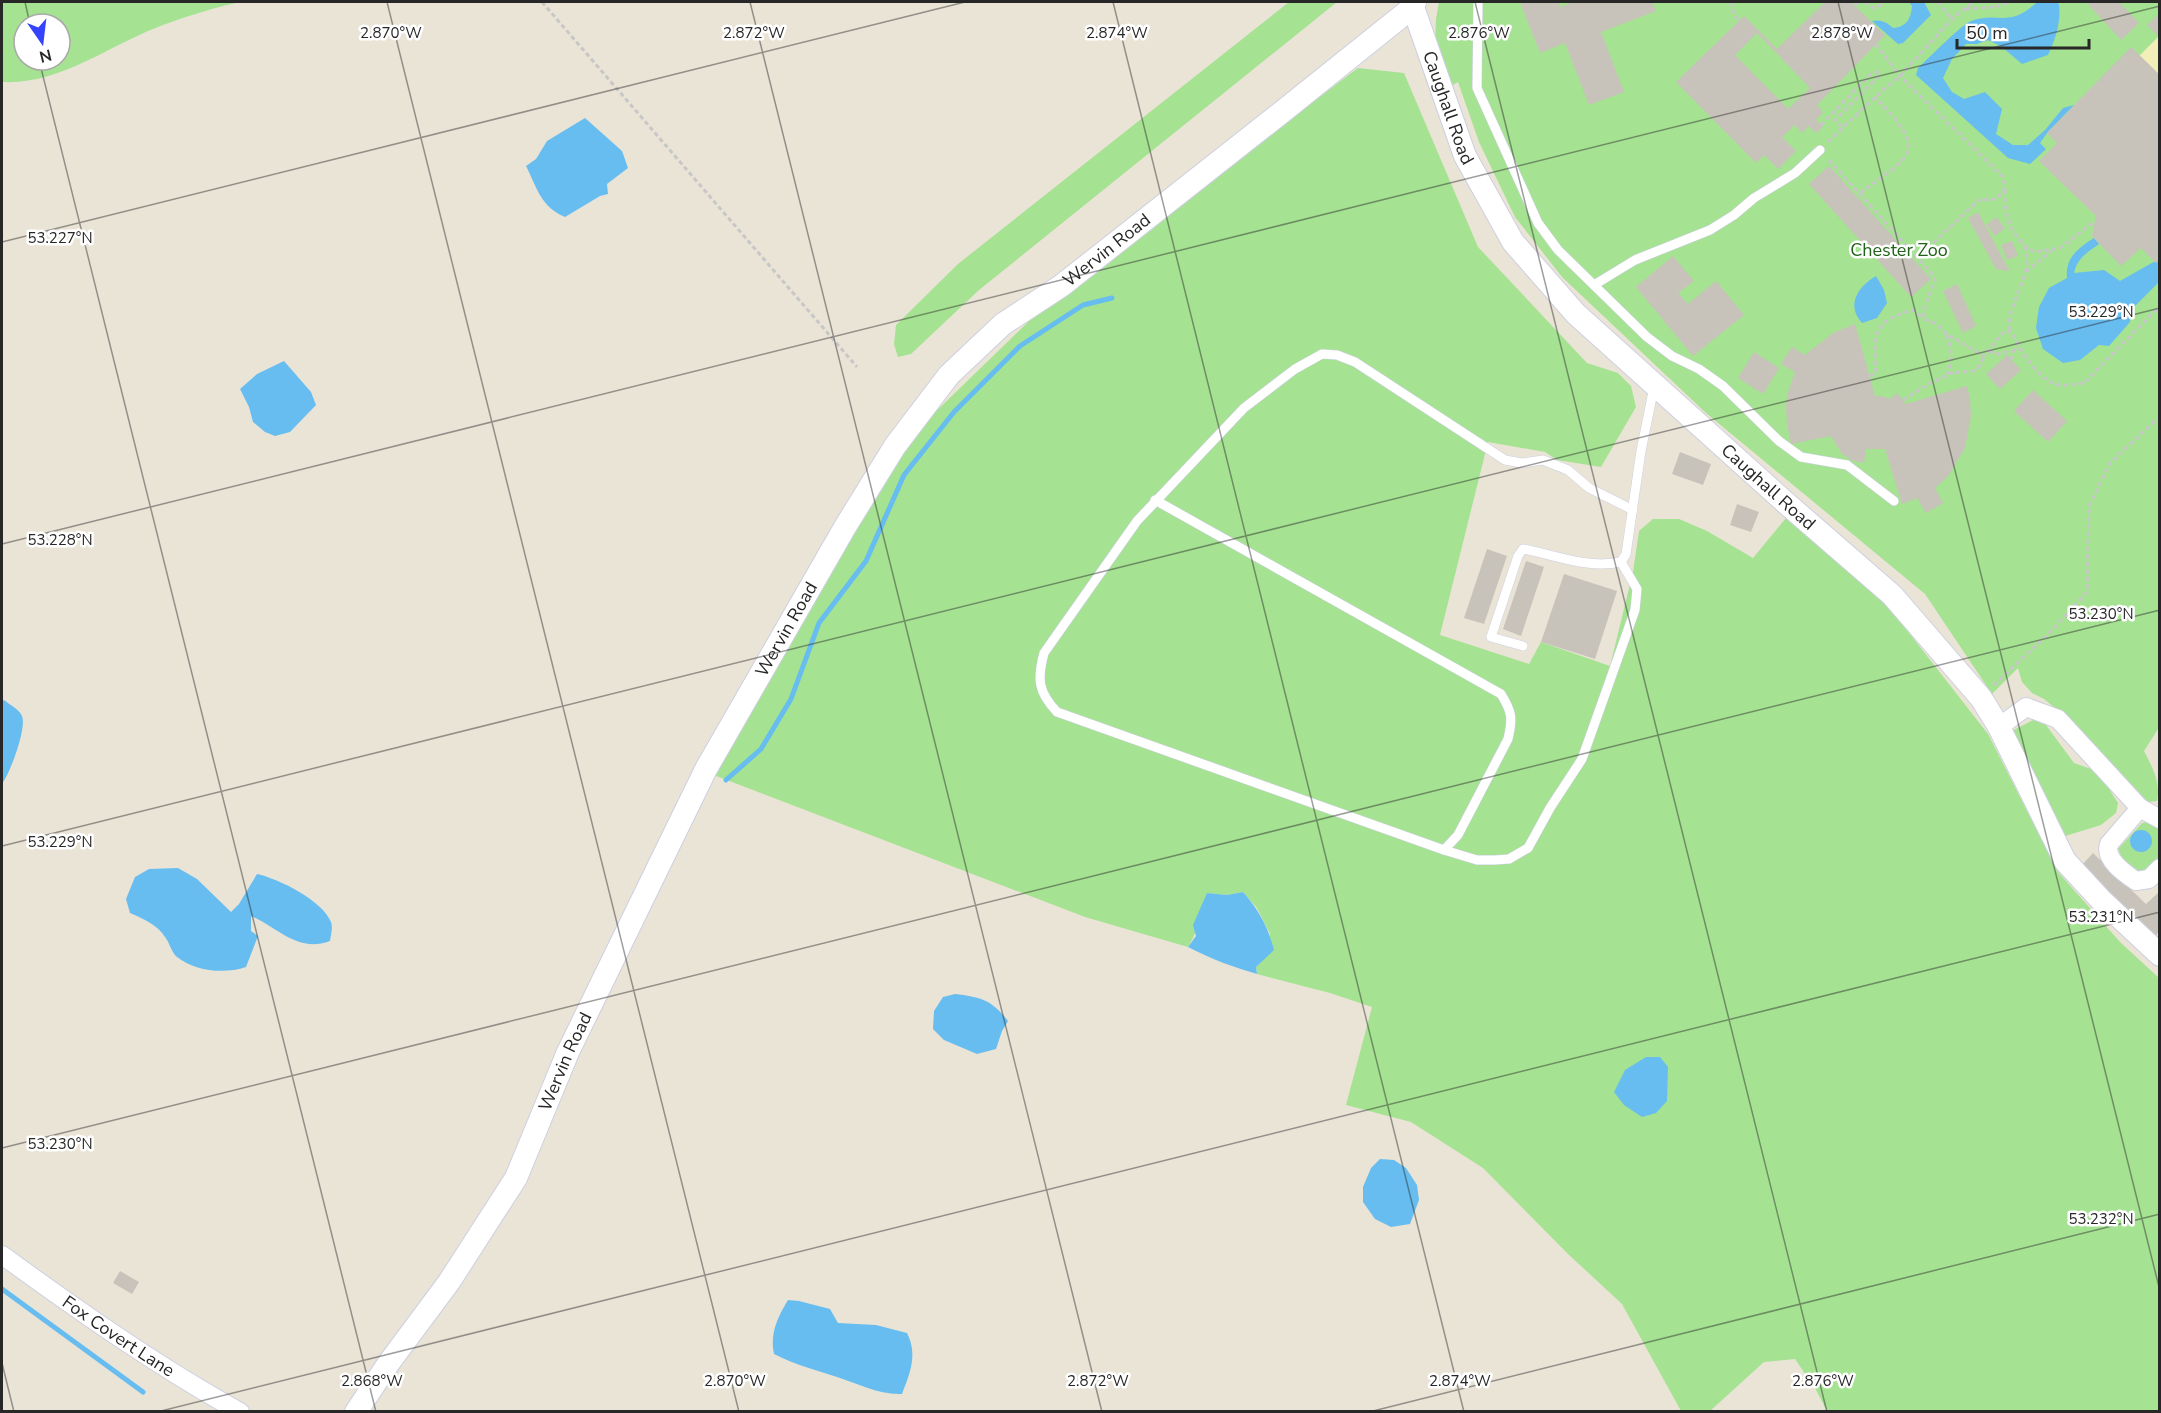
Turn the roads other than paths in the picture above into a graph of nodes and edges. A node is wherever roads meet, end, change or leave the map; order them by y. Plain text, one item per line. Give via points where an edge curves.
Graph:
1 (1478, 2) edge
2 (1414, 4) edge
3 (1820, 150) road end
4 (1594, 285) junction
5 (1654, 385) junction
6 (1155, 500) junction
7 (1894, 501) dead end
8 (1633, 510) junction
9 (1621, 562) junction
10 (1523, 646) dead end
11 (1999, 727) junction
12 (2140, 808) junction
13 (2160, 819) edge
14 (1444, 850) junction
15 (2160, 868) edge
16 (2160, 954) edge
17 (2, 1255) edge
18 (240, 1412) edge
19 (356, 1412) edge

1 - 4 lane via 1477,88 1486,113 1538,223 1558,250
2 - 5 street, Caughall Road via 1465,156 1513,242 1576,314
2 - 19 street, Wervin Road via 1061,286 1003,324 948,375 895,446 851,517 706,769 568,1052 516,1178 449,1282
3 - 4 lane via 1795,173 1710,230 1635,260
4 - 7 lane via 1647,337 1723,386 1801,458 1847,465
5 - 8 lane
5 - 11 street, Caughall Road via 1892,595 1981,698
6 - 8 lane via 1244,408 1295,369 1322,354 1355,362 1505,460 1543,460 1568,470 1589,488
6 - 14 lane via 1501,694 1510,709 1508,739 1458,835
6 - 14 lane via 1044,653 1040,684 1046,701 1057,712
8 - 9 lane via 1626,554
9 - 10 lane via 1575,562 1523,549 1491,636
9 - 14 lane via 1636,589 1635,610 1582,759 1528,848 1509,860 1495,861 1476,860
11 - 12 street via 2026,707 2058,719
11 - 16 street, Caughall Road via 2065,861
12 - 13 street
12 - 15 street via 2109,844 2109,857 2136,881 2149,879
17 - 18 street, Fox Covert Lane via 87,1316

